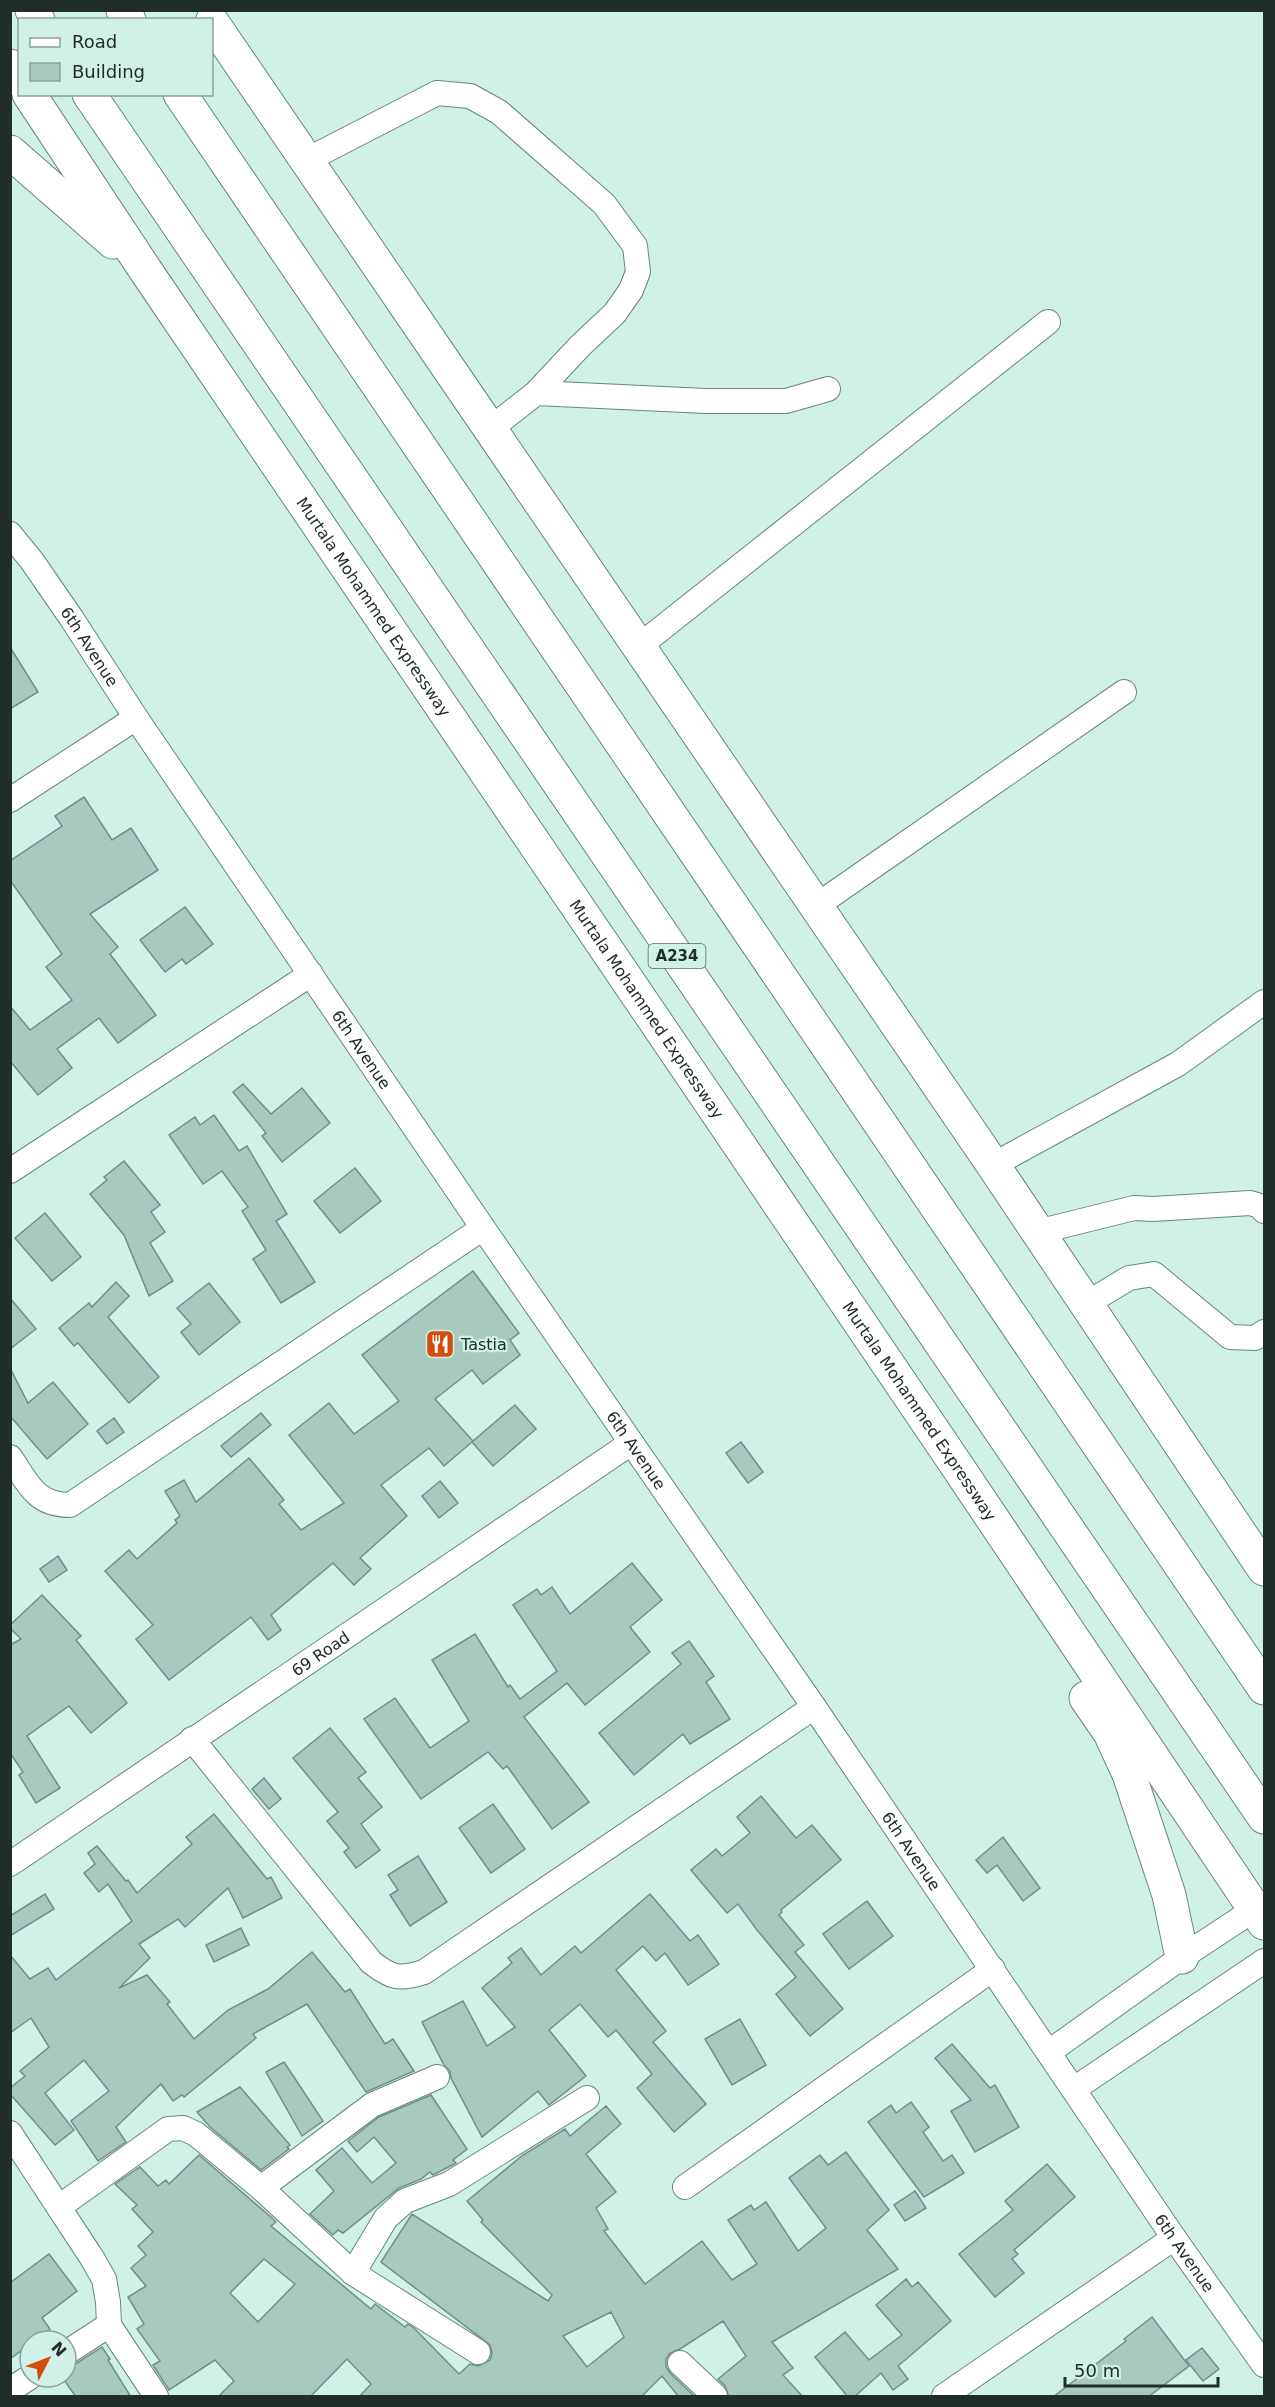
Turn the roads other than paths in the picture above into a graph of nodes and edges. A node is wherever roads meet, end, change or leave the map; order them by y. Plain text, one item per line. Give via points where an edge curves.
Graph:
1 (232, 10) edge
2 (213, 24) edge
3 (30, 96) edge
4 (90, 96) edge
5 (181, 96) edge
6 (276, 117) junction
7 (10, 152) edge
8 (307, 160) junction
9 (146, 271) junction
10 (1048, 322) dead end
11 (828, 389) dead end
12 (536, 393) junction
13 (490, 429) junction
14 (10, 534) edge
15 (638, 647) junction
16 (1124, 692) dead end
17 (136, 718) junction
18 (10, 800) edge
19 (816, 906) junction
20 (311, 974) junction
21 (1264, 1002) edge
22 (993, 1165) junction
23 (10, 1171) edge
24 (1264, 1211) edge
25 (483, 1228) junction
26 (1037, 1232) junction
27 (1086, 1304) junction
28 (1264, 1332) edge
29 (631, 1443) junction
30 (950, 1454) junction
31 (10, 1457) edge
32 (1264, 1569) edge
33 (1264, 1688) edge
34 (814, 1707) junction
35 (192, 1739) junction
36 (1264, 1817) edge
37 (10, 1864) edge
38 (1260, 1916) edge
39 (1182, 1957) junction
40 (1264, 1961) edge
41 (993, 1969) junction
42 (1049, 2052) junction
43 (436, 2078) dead end
44 (1074, 2089) junction
45 (588, 2098) dead end
46 (10, 2133) edge
47 (685, 2187) dead end
48 (261, 2188) junction
49 (59, 2207) junction
50 (1174, 2238) junction
51 (353, 2272) junction
52 (108, 2325) junction
53 (78, 2345) edge
54 (478, 2352) dead end
55 (680, 2362) dead end
56 (1264, 2365) edge
57 (156, 2397) edge
58 (715, 2397) edge
59 (944, 2397) edge

1 - 6 highway
2 - 6 highway
3 - 9 highway, Murtala Mohammed Expressway
4 - 36 highway, A234
5 - 33 highway
6 - 8 highway
7 - 9 highway
8 - 12 street via 437,93 470,96 499,112 604,204 635,246 638,272 615,313
8 - 13 highway
9 - 30 highway, Murtala Mohammed Expressway
10 - 15 street
11 - 12 street via 786,401
12 - 13 street
13 - 15 highway
14 - 17 street, 6th Avenue
15 - 19 highway
16 - 19 street
17 - 18 street
17 - 20 street, 6th Avenue
19 - 22 highway
20 - 23 street
20 - 25 street, 6th Avenue
21 - 22 street via 1178,1064
22 - 26 highway
24 - 26 street via 1250,1203 1134,1208
25 - 29 street, 6th Avenue
25 - 31 street via 70,1505 54,1505 37,1496
26 - 27 highway
27 - 28 street via 1129,1278 1154,1274 1230,1337 1255,1338
27 - 32 highway
29 - 34 street, 6th Avenue
29 - 35 street, 69 Road
30 - 38 highway, Murtala Mohammed Expressway
30 - 39 highway via 977,1525 1023,1603 1110,1733 1129,1774 1166,1886
34 - 35 street via 424,1972 410,1977 384,1973 371,1962
34 - 41 street, 6th Avenue
35 - 37 street, 69 Road
38 - 39 street
39 - 42 street
40 - 44 street
41 - 42 street, 6th Avenue
41 - 47 street
42 - 44 street, 6th Avenue
43 - 48 street via 372,2105
44 - 50 street, 6th Avenue
45 - 51 street via 449,2184 405,2201 386,2217
46 - 49 street
48 - 49 street via 196,2134 183,2128 168,2129
48 - 51 street
49 - 52 street via 104,2279
50 - 56 street, 6th Avenue
50 - 59 street
51 - 54 street
52 - 53 street
52 - 57 street
55 - 58 street

